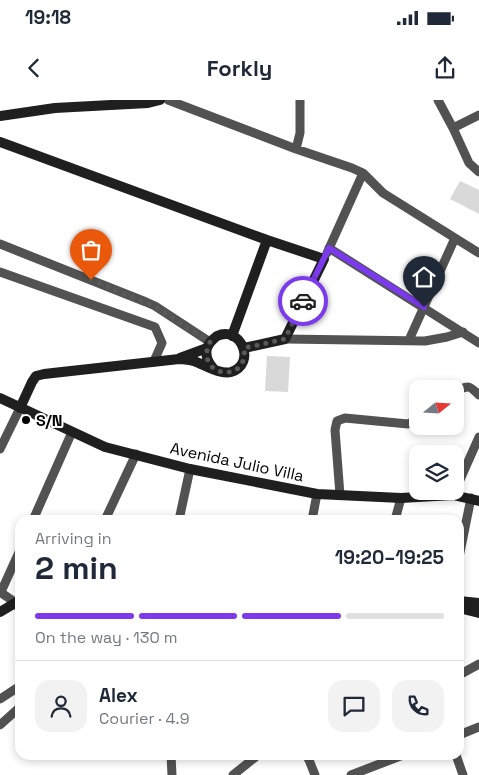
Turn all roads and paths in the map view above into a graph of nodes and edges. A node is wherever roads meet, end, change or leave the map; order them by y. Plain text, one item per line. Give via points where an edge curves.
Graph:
1 (160, 100) edge
2 (168, 100) edge
3 (300, 100) edge
4 (438, 100) edge
5 (128, 102) edge
6 (54, 104) edge
7 (479, 115) edge
8 (0, 116) edge
9 (453, 128) junction
10 (0, 142) edge
11 (296, 149) junction
12 (479, 172) edge
13 (363, 173) junction
14 (455, 238) junction
15 (267, 240) junction
16 (0, 244) edge
17 (329, 248) junction
18 (479, 252) edge
19 (324, 260) junction
20 (0, 272) edge
21 (424, 307) junction
22 (463, 332) junction
23 (232, 336) junction
24 (285, 339) junction
25 (409, 340) junction
26 (479, 343) edge
27 (208, 345) junction
28 (244, 348) junction
29 (179, 358) junction
30 (154, 361) junction
31 (214, 369) junction
32 (464, 388) edge
33 (479, 395) edge
34 (0, 398) edge
35 (20, 408) junction
36 (409, 424) edge
37 (72, 432) junction
38 (479, 437) edge
39 (0, 449) edge
40 (136, 454) junction
41 (190, 469) junction
42 (464, 471) edge
43 (318, 494) junction
44 (340, 495) junction
45 (409, 497) edge
46 (401, 498) junction
47 (475, 499) edge
48 (36, 515) edge
49 (107, 515) edge
50 (180, 515) edge
51 (313, 515) edge
52 (396, 515) edge
53 (464, 539) edge
54 (15, 561) edge
55 (1, 592) edge
56 (15, 601) edge
57 (464, 601) edge
58 (479, 603) edge
59 (15, 606) edge
60 (464, 609) edge
61 (0, 612) edge
62 (479, 613) edge
63 (479, 664) edge
64 (464, 672) edge
65 (15, 689) edge
66 (0, 698) edge
67 (15, 712) edge
68 (0, 725) edge
69 (479, 727) edge
70 (464, 733) edge
71 (171, 760) edge
72 (252, 760) edge
73 (311, 760) edge
74 (390, 760) edge
75 (458, 760) edge
76 (172, 775) edge
77 (233, 775) edge
78 (314, 775) edge
79 (352, 775) edge
80 (463, 775) edge

1 - 5 street
2 - 11 street
3 - 11 street via 300,133
4 - 9 street
5 - 6 street
6 - 8 street
7 - 9 street
9 - 12 street via 469,164
10 - 15 street
11 - 13 street
13 - 14 street via 383,193
13 - 17 street
14 - 18 street
14 - 21 street
15 - 19 street
15 - 23 street
16 - 27 street via 146,302
17 - 19 street
17 - 21 street
19 - 24 street
20 - 30 street via 155,327 162,343
21 - 22 street
21 - 25 street
22 - 25 street via 425,341
22 - 26 street
23 - 27 street via 221,335
23 - 28 street
24 - 25 street
24 - 28 street
27 - 29 street
27 - 31 street via 206,355
28 - 31 street via 244,360 236,370 223,373
29 - 30 street
29 - 31 street
30 - 35 street via 36,376
32 - 33 street via 468,386
34 - 35 street, Avenida Julio Villa
35 - 37 street, Avenida Julio Villa
35 - 39 street
36 - 44 street via 345,418 338,421 335,430
37 - 40 street, Avenida Julio Villa via 105,447
37 - 48 street
38 - 42 street
40 - 41 street, Avenida Julio Villa
40 - 49 street
41 - 43 street, Avenida Julio Villa
41 - 50 street
43 - 44 street, Avenida Julio Villa
43 - 51 street
44 - 46 street, Avenida Julio Villa
45 - 46 street, Avenida Julio Villa
46 - 52 street
47 - 53 street
54 - 55 street
55 - 56 street
57 - 58 street
59 - 61 street
60 - 62 street
63 - 64 street
65 - 66 street
67 - 68 street
69 - 70 street
71 - 76 street
72 - 77 street
73 - 78 street
74 - 79 street
75 - 80 street

